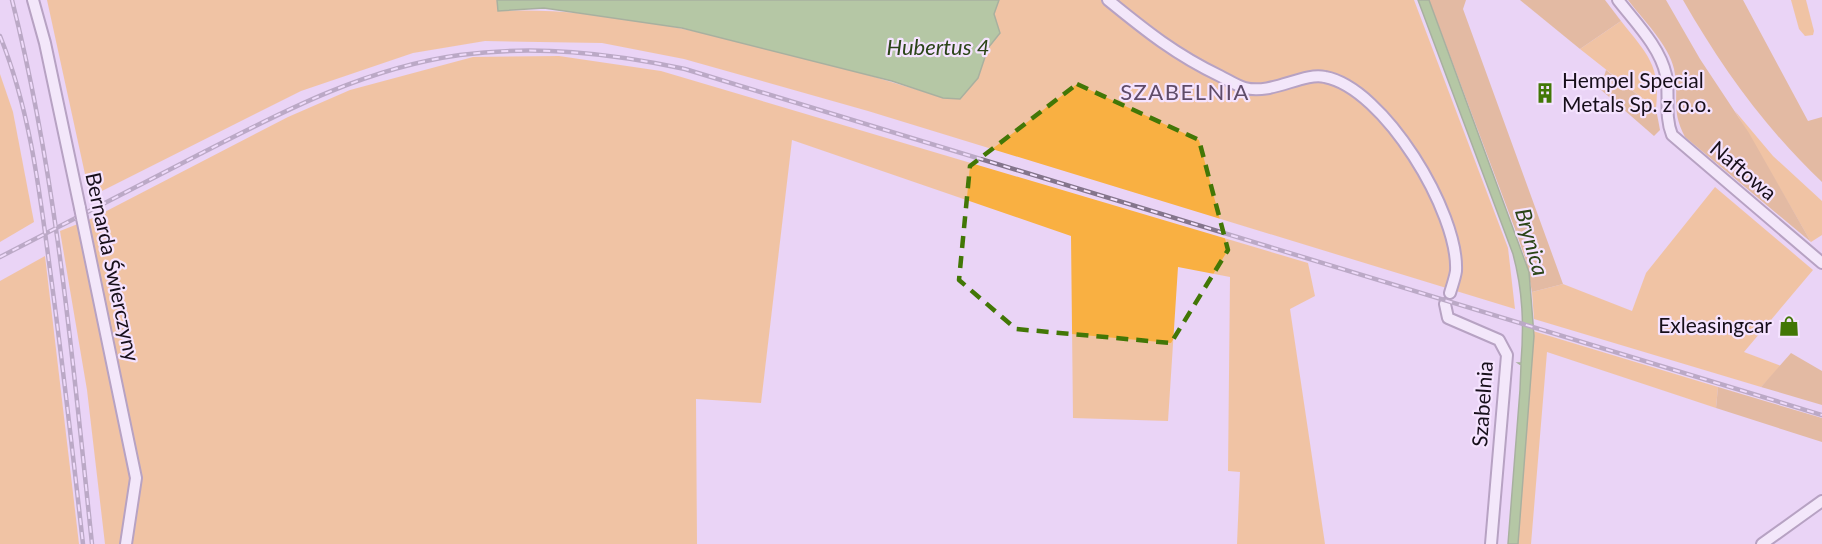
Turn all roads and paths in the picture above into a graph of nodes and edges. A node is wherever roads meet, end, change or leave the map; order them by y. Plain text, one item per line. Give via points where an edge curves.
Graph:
1 (33, 0) edge
2 (1108, 0) edge
3 (1618, 0) edge
4 (1822, 263) edge
5 (1450, 293) dead end
6 (1445, 304) dead end
7 (1822, 501) edge
8 (126, 544) edge
9 (1491, 544) edge
10 (1762, 544) edge

1 - 8 street, Bernarda Świerczyny via 136,478
2 - 5 street via 1167,48 1245,88 1265,89 1322,76 1352,88 1397,132 1421,166 1445,215 1456,273
3 - 4 street, Naftowa via 1663,64 1672,135
6 - 9 street, Szabelnia via 1448,318 1499,340 1507,355
7 - 10 street

